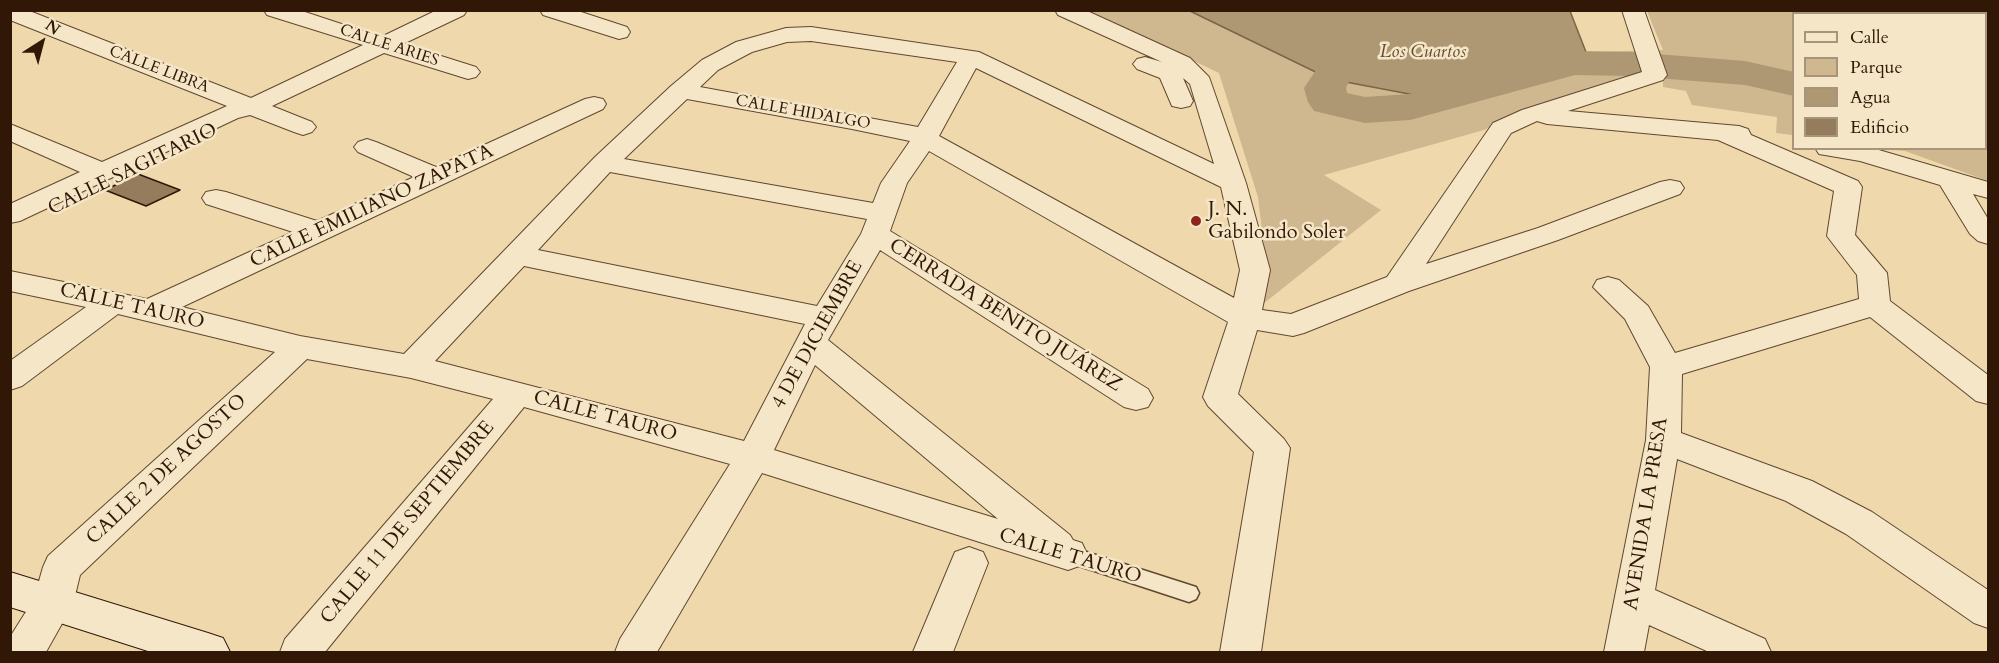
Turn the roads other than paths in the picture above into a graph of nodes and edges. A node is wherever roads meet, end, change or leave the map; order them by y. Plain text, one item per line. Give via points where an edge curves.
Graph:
1 (275, 10) edge
2 (456, 10) edge
3 (551, 10) edge
4 (1045, 10) edge
5 (1066, 10) edge
6 (1633, 10) edge
7 (16, 14) dead end
8 (619, 32) dead end
9 (384, 44) junction
10 (971, 57) junction
11 (468, 72) dead end
12 (680, 91) junction
13 (1181, 101) dead end
14 (594, 104) dead end
15 (253, 106) junction
16 (1531, 115) junction
17 (303, 127) dead end
18 (10, 131) edge
19 (1719, 131) junction
20 (925, 138) junction
21 (1792, 143) edge
22 (367, 147) dead end
23 (10, 150) edge
24 (1840, 150) edge
25 (604, 163) junction
26 (91, 177) junction
27 (436, 177) junction
28 (1951, 180) junction
29 (1233, 183) junction
30 (1670, 188) dead end
31 (1989, 190) edge
32 (216, 198) dead end
33 (10, 216) edge
34 (878, 223) junction
35 (10, 230) edge
36 (318, 231) junction
37 (1989, 235) edge
38 (516, 255) junction
39 (10, 281) edge
40 (1398, 284) junction
41 (1608, 287) dead end
42 (113, 302) junction
43 (1875, 305) junction
44 (150, 310) junction
45 (1245, 318) junction
46 (818, 330) junction
47 (300, 347) junction
48 (411, 367) junction
49 (1666, 367) junction
50 (10, 378) edge
51 (1989, 392) edge
52 (517, 393) junction
53 (1136, 398) dead end
54 (1663, 440) junction
55 (753, 457) junction
56 (1068, 554) junction
57 (969, 563) dead end
58 (10, 589) edge
59 (1189, 593) dead end
60 (1634, 599) junction
61 (53, 604) junction
62 (1989, 611) edge
63 (24, 652) edge
64 (208, 652) edge
65 (300, 652) edge
66 (635, 652) edge
67 (933, 652) edge
68 (1240, 652) edge
69 (1624, 652) edge
70 (1750, 652) edge

1 - 9 street, CALLE ARIES
2 - 9 street, CALLE SAGITARIO
3 - 8 street
4 - 13 street via 1065,30 1170,74
5 - 29 street via 1182,63 1201,82
6 - 16 street via 1655,75
7 - 15 street, CALLE LIBRA
9 - 11 street, CALLE ARIES
9 - 15 street, CALLE SAGITARIO
10 - 12 street via 811,34 786,35 744,47 710,65
10 - 20 street
10 - 29 street
12 - 20 street, CALLE HIDALGO
12 - 25 street
14 - 27 street, CALLE EMILIANO ZAPATA
15 - 17 street, CALLE LIBRA
15 - 26 street, CALLE SAGITARIO via 229,113
15 - 35 street, CALLE SAGITARIO via 238,119
16 - 19 street
16 - 40 street via 1502,128
18 - 26 street
19 - 21 street
19 - 43 street via 1848,187 1841,236 1872,273
20 - 34 street via 894,183
20 - 45 street, CALLE HIDALGO
22 - 27 street
23 - 26 street
24 - 28 street
25 - 34 street
25 - 38 street
26 - 33 street, CALLE SAGITARIO
27 - 36 street, CALLE EMILIANO ZAPATA
28 - 31 street
28 - 37 street via 1980,228
29 - 45 street via 1255,270
30 - 40 street
32 - 36 street
34 - 46 street, 4 DE DICIEMBRE
34 - 53 street, CERRADA BENITO JUÁREZ
36 - 44 street, CALLE EMILIANO ZAPATA
38 - 46 street
38 - 48 street
39 - 42 street, CALLE TAURO
40 - 45 street via 1293,325
41 - 49 street via 1636,313
42 - 44 street, CALLE TAURO
42 - 50 street
43 - 49 street
43 - 51 street
44 - 47 street, CALLE TAURO
45 - 68 street via 1220,397 1272,448
46 - 55 street, 4 DE DICIEMBRE
46 - 56 street
47 - 48 street, CALLE TAURO
47 - 61 street, CALLE 2 DE AGOSTO via 62,567
48 - 52 street, CALLE TAURO
49 - 54 street, AVENIDA LA PRESA
52 - 55 street, CALLE TAURO
52 - 65 street, CALLE 11 DE SEPTIEMBRE
54 - 60 street, AVENIDA LA PRESA
54 - 62 street via 1799,491 1859,523
55 - 56 street, CALLE TAURO
55 - 66 street, 4 DE DICIEMBRE
56 - 59 lane, CALLE TAURO
57 - 67 street
58 - 61 street
60 - 69 street, AVENIDA LA PRESA
60 - 70 street
61 - 63 street, CALLE 2 DE AGOSTO
61 - 64 street

